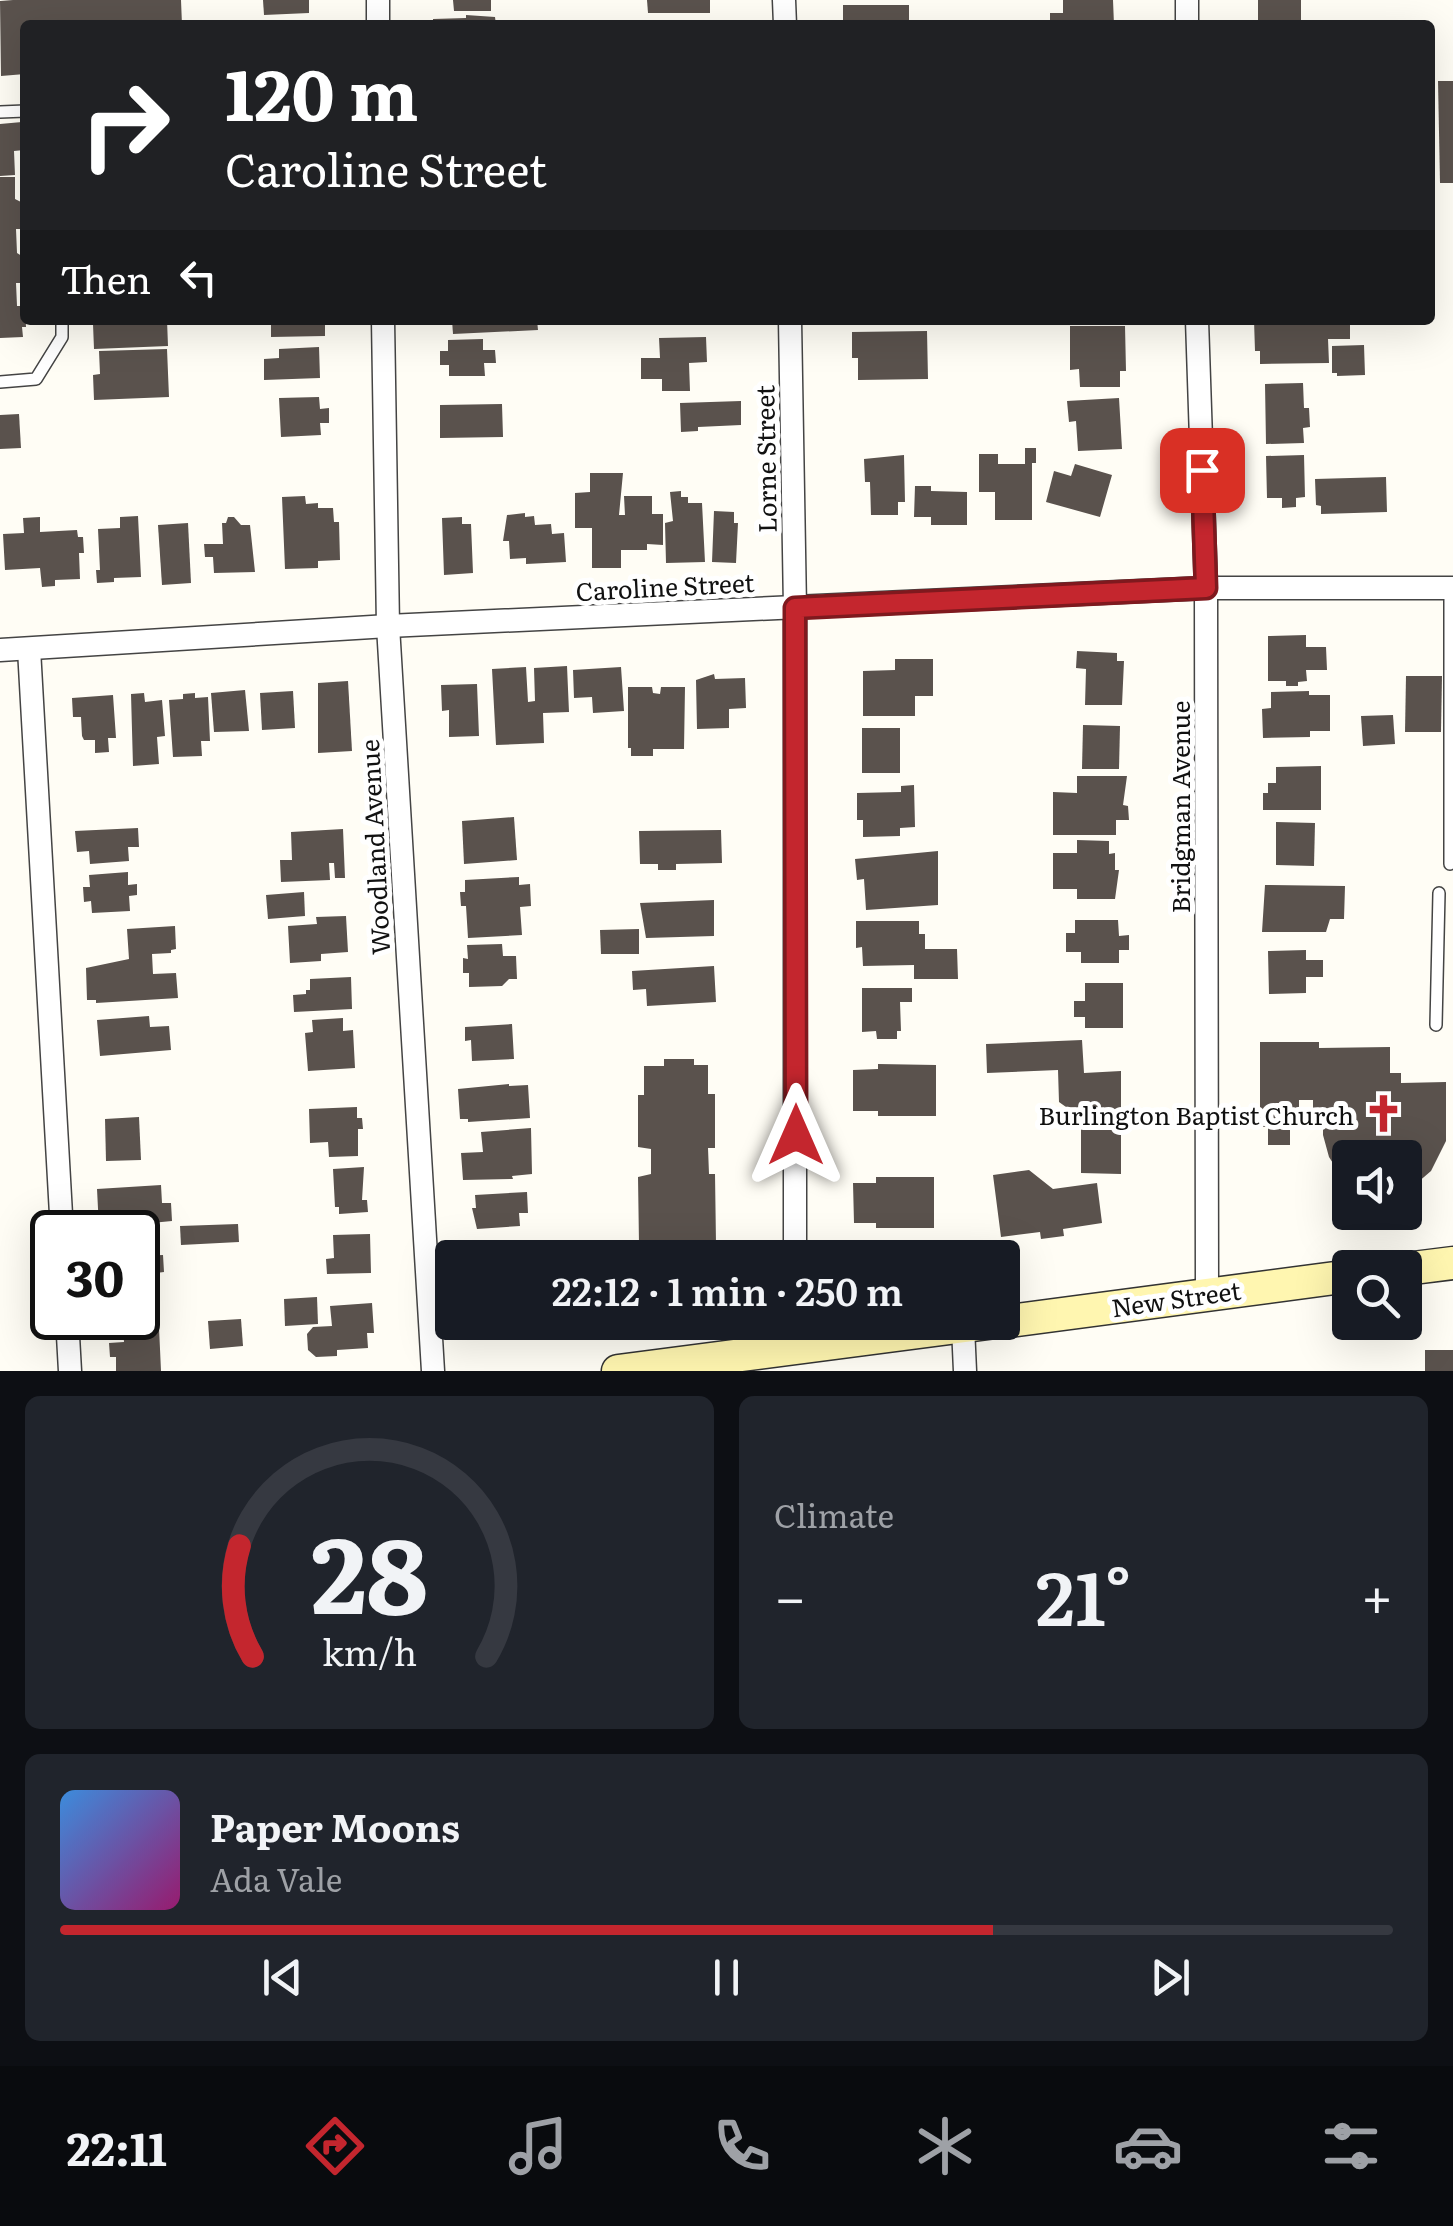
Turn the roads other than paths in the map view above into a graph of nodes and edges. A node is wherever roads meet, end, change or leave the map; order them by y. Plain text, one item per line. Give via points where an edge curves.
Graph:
1 (62, 325) edge
2 (383, 325) edge
3 (790, 325) edge
4 (1197, 325) edge
5 (0, 382) edge
6 (1206, 588) junction
7 (1452, 588) edge
8 (795, 608) junction
9 (388, 626) junction
10 (28, 649) junction
11 (0, 650) edge
12 (1450, 864) dead end
13 (1439, 893) dead end
14 (1436, 1026) dead end
15 (61, 1210) edge
16 (795, 1240) edge
17 (1453, 1263) edge
18 (1422, 1267) edge
19 (1332, 1278) edge
20 (1207, 1294) junction
21 (1020, 1319) edge
22 (68, 1340) edge
23 (776, 1340) edge
24 (964, 1340) edge
25 (70, 1371) edge
26 (433, 1371) edge
27 (618, 1371) edge
28 (965, 1371) edge

1 - 5 lane via 62,337 36,380
2 - 9 street, Woodland Avenue
3 - 8 street, Lorne Street
4 - 6 street, Bridgman Avenue
6 - 7 street, Caroline Street
6 - 8 street, Caroline Street
6 - 20 street, Bridgman Avenue
7 - 12 lane
8 - 9 street, Caroline Street
8 - 16 street, Lorne Street
9 - 10 street, Caroline Street
9 - 26 street, Woodland Avenue
10 - 11 street, Caroline Street
10 - 15 street
13 - 14 lane
17 - 18 main road
19 - 20 main road, New Street
20 - 21 main road, New Street
22 - 25 street
23 - 27 main road, New Street
24 - 28 street

